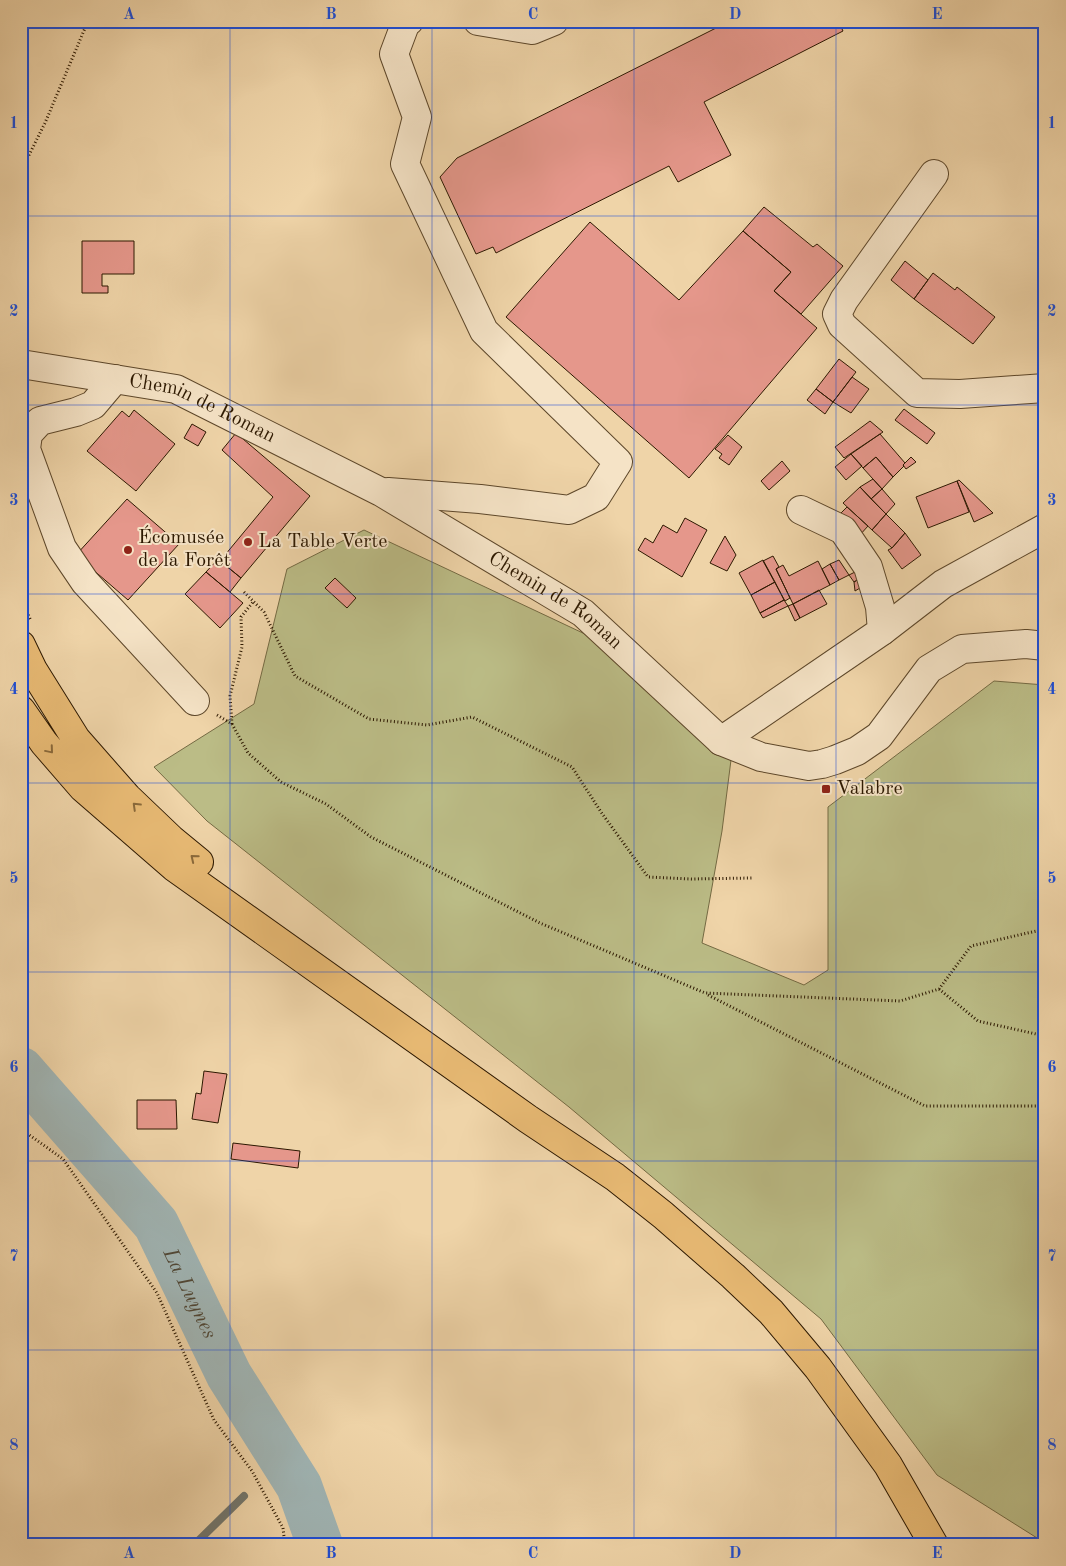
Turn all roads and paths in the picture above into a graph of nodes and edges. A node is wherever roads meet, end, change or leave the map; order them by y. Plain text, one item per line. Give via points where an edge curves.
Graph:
1 (88, 21) edge
2 (409, 21) edge
3 (478, 21) edge
4 (554, 21) edge
5 (21, 171) edge
6 (934, 174) dead end
7 (21, 364) edge
8 (115, 379) junction
9 (1045, 388) edge
10 (381, 492) junction
11 (801, 510) dead end
12 (1045, 528) edge
13 (244, 592) dead end
14 (254, 602) junction
15 (882, 631) junction
16 (21, 645) edge
17 (1045, 646) edge
18 (195, 701) joint
19 (21, 710) edge
20 (232, 724) junction
21 (721, 741) junction
22 (752, 878) dead end
23 (1045, 929) edge
24 (939, 989) junction
25 (705, 993) junction
26 (359, 997) junction
27 (1045, 1036) edge
28 (1045, 1106) edge
29 (21, 1129) edge
30 (286, 1545) edge
31 (934, 1545) edge

1 - 5 path via 45,124
2 - 10 street via 394,54 418,118 404,164 484,331 618,462 596,496 569,510
3 - 4 street via 532,30
6 - 9 street via 844,300 837,314 842,325 917,393 960,394
7 - 8 street, Chemin de Roman
8 - 10 street, Chemin de Roman via 176,389
8 - 18 street via 93,405 40,421 28,434 26,449 62,548 84,582
10 - 21 street, Chemin de Roman via 583,613
11 - 15 street via 843,530 868,567 880,607
12 - 15 street via 943,584
13 - 14 path
14 - 20 path via 241,617 242,647 230,696
14 - 22 path via 264,612 295,676 369,719 427,725 472,717 572,767 648,877
15 - 21 street
26 -> 16 main road via 171,839 126,797 76,739
17 - 21 street, Chemin de Roman via 1026,644 962,649 928,670 879,736 857,751 822,764 809,766 761,757
18 - 20 path
19 -> 26 main road via 44,743 83,788 152,849
20 - 25 path via 248,753 281,782 326,804 371,837 540,923
23 - 24 path via 971,946
24 - 25 path via 900,1001
24 - 27 path via 978,1021
25 - 28 path via 926,1106
26 - 31 main road via 528,1119 615,1177 734,1276 771,1312 818,1368 888,1465
29 - 30 path via 63,1159 157,1293 214,1420 252,1471 283,1528

